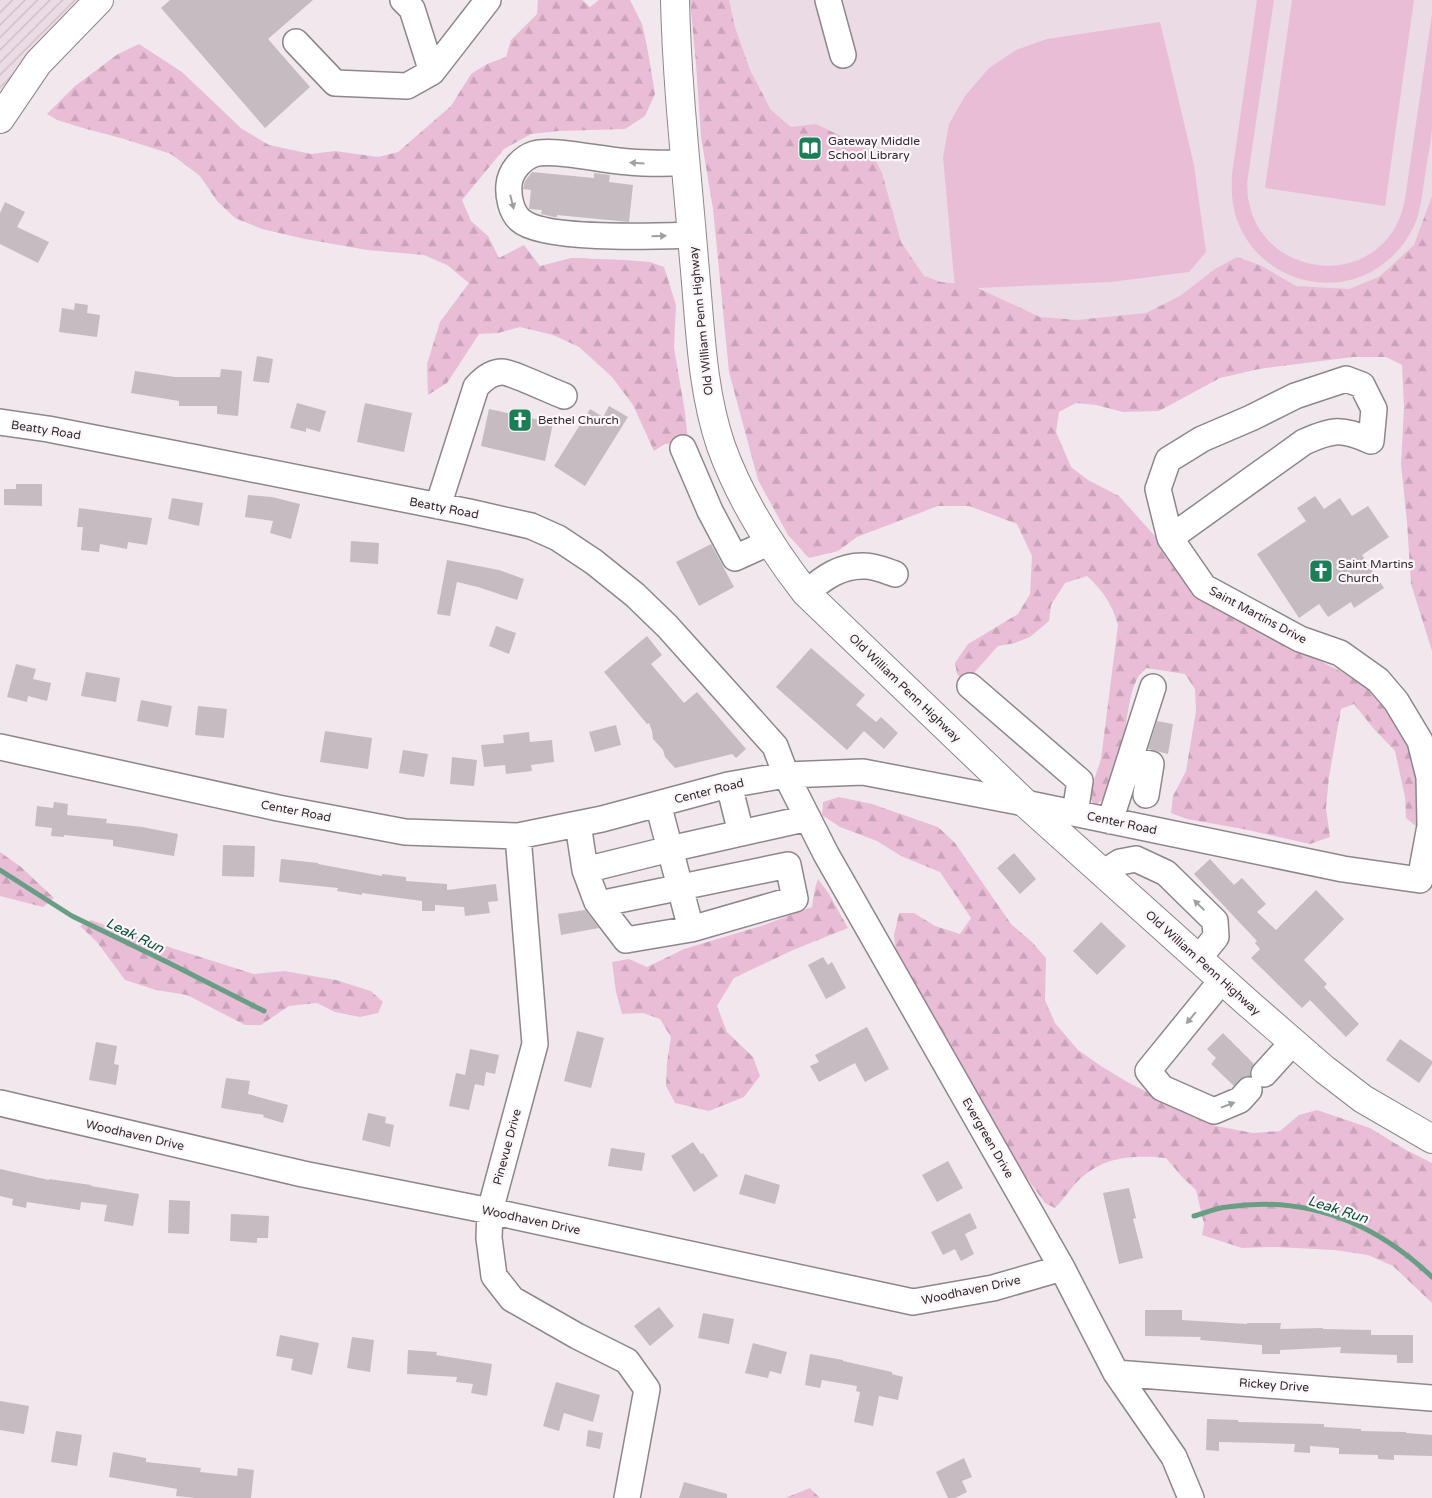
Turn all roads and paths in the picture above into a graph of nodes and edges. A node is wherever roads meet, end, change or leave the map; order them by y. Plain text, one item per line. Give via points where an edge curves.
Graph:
1 (99, 0) edge
2 (403, 0) edge
3 (488, 0) edge
4 (665, 0) edge
5 (675, 0) edge
6 (828, 0) edge
7 (296, 42) dead end
8 (843, 55) dead end
9 (677, 62) junction
10 (432, 72) junction
11 (0, 118) edge
12 (686, 162) junction
13 (692, 235) junction
14 (564, 396) dead end
15 (0, 422) edge
16 (683, 448) dead end
17 (438, 506) junction
18 (1170, 538) junction
19 (770, 542) junction
20 (895, 574) dead end
21 (806, 593) junction
22 (970, 686) dead end
23 (1153, 687) dead end
24 (0, 747) edge
25 (1130, 760) junction
26 (786, 775) junction
27 (729, 785) junction
28 (1146, 795) dead end
29 (1025, 803) junction
30 (658, 804) junction
31 (1075, 813) junction
32 (808, 818) junction
33 (1110, 821) junction
34 (578, 824) junction
35 (779, 825) junction
36 (741, 833) junction
37 (518, 836) junction
38 (670, 849) junction
39 (788, 866) junction
40 (585, 870) junction
41 (1103, 874) junction
42 (1420, 880) joint
43 (680, 888) junction
44 (599, 904) junction
45 (691, 930) junction
46 (1198, 959) junction
47 (1222, 980) junction
48 (1293, 1042) junction
49 (0, 1103) edge
50 (1432, 1139) edge
51 (490, 1211) junction
52 (1062, 1268) junction
53 (1116, 1373) junction
54 (1432, 1398) edge
55 (628, 1498) edge
56 (1191, 1498) edge

1 - 11 main road via 38,63
2 - 10 street via 412,9
3 - 10 street
4 - 9 main road, Old William Penn Highway
5 - 9 main road, Old William Penn Highway
6 - 8 street
7 - 10 street via 335,82 406,86
9 - 12 main road, Old William Penn Highway
12 - 13 main road, Old William Penn Highway
12 -> 13 street via 628,162 534,154 520,162 513,172 509,184 510,204 519,220 555,233
13 - 19 main road, Old William Penn Highway via 710,404 721,446
14 - 17 street via 504,372 482,380 476,387
15 - 17 street, Beatty Road
16 - 19 street via 710,511 735,558
17 - 26 street, Beatty Road via 531,526 558,538 594,562 667,626 757,724 775,746
18 - 18 street, Saint Martins Drive via 1158,489 1168,460 1202,439 1295,396 1346,379 1362,385 1374,409 1371,441 1350,432 1326,432 1304,442
18 - 42 street, Saint Martins Drive via 1204,586 1300,639 1340,653 1378,680 1396,701 1420,741 1429,778 1430,826
19 - 21 main road, Old William Penn Highway
20 - 21 street via 866,566 843,568 823,578
21 - 29 main road, Old William Penn Highway
22 - 31 street via 1080,781
23 - 25 street
24 - 37 street, Center Road via 278,808 405,832
25 - 28 street via 1151,764
25 - 33 street
26 - 27 street, Center Road
26 - 29 street, Center Road via 863,772
26 - 32 street, Evergreen Drive
27 - 30 street, Center Road
27 - 36 street
29 - 31 street, Center Road
29 - 41 main road, Old William Penn Highway
30 - 34 street, Center Road
30 - 38 street
31 - 33 street, Center Road
32 - 35 street
32 - 52 street, Evergreen Drive
33 - 42 street, Center Road via 1343,869
34 - 37 street, Center Road
34 - 40 street
35 - 36 street
35 - 39 street
36 - 38 street
37 - 51 street, Pinevue Drive via 535,1044
38 - 40 street
38 - 43 street
39 - 43 street
39 - 45 street via 795,899
40 - 44 street
41 - 46 main road, Old William Penn Highway
46 -> 41 street via 1216,937 1215,920 1166,873 1136,859 1120,862
43 - 44 street
43 - 45 street
44 - 45 street via 626,940
46 - 47 main road, Old William Penn Highway
47 - 48 main road, Old William Penn Highway
47 -> 48 street via 1148,1072 1162,1088 1214,1111 1240,1100
48 - 50 main road, Old William Penn Highway via 1363,1099
49 - 51 street, Woodhaven Drive via 302,1174
51 - 52 street, Woodhaven Drive via 913,1302 993,1288
51 - 55 street, Pinevue Drive via 489,1238 494,1276 512,1299 627,1361 647,1389
52 - 53 street, Evergreen Drive
53 - 54 street, Rickey Drive
53 - 56 street, Evergreen Drive via 1174,1457

